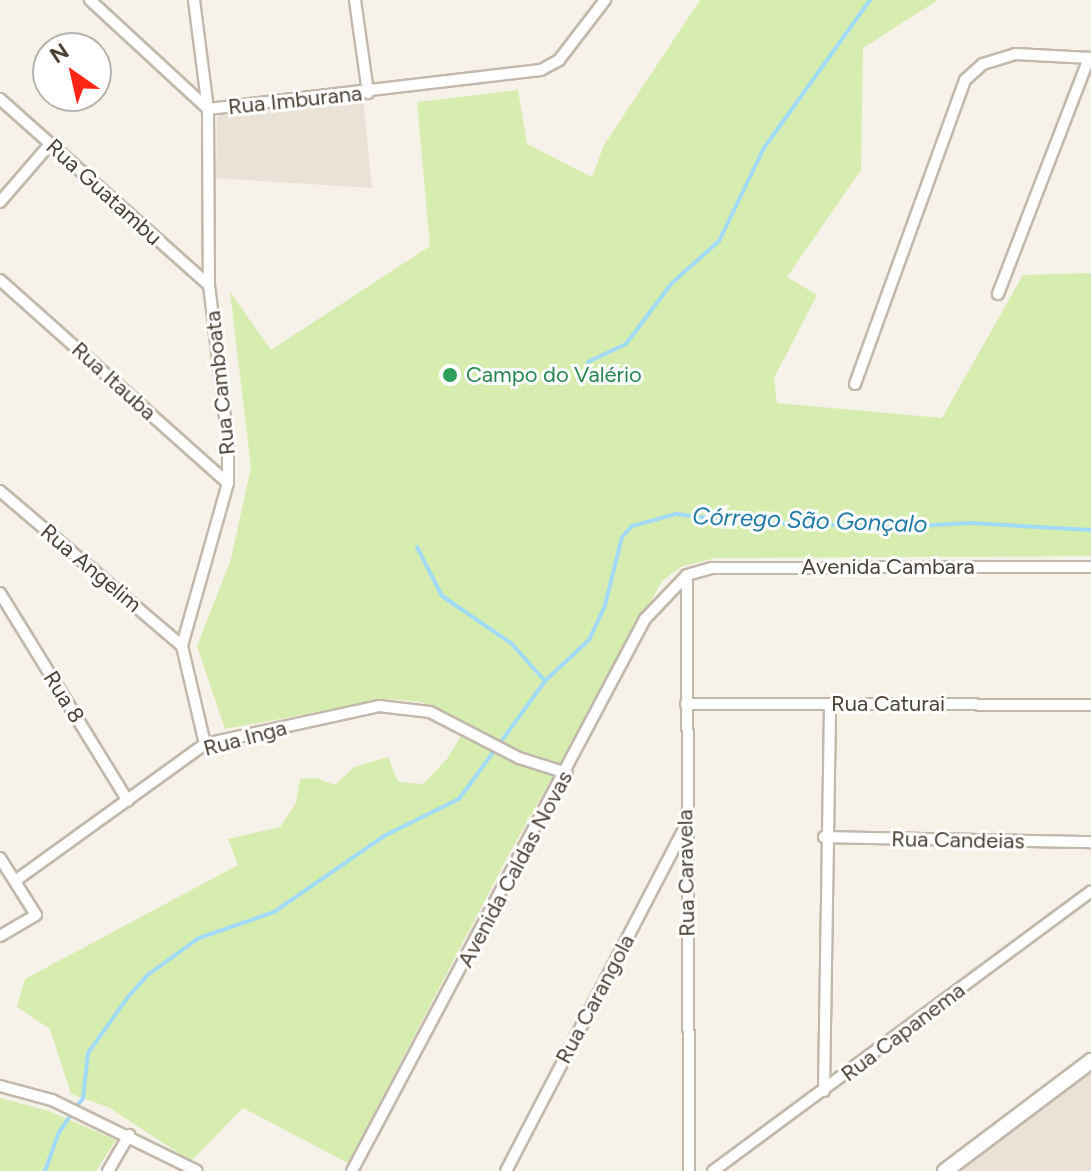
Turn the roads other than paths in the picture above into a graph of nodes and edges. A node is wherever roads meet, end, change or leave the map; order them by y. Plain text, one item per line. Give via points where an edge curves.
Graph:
1 (90, 0) edge
2 (194, 0) edge
3 (355, 0) edge
4 (605, 0) edge
5 (1090, 58) edge
6 (368, 93) junction
7 (0, 99) edge
8 (208, 109) junction
9 (50, 144) junction
10 (0, 202) edge
11 (0, 280) edge
12 (209, 285) junction
13 (998, 294) dead end
14 (855, 384) dead end
15 (228, 483) junction
16 (0, 491) edge
17 (1091, 567) edge
18 (687, 575) junction
19 (0, 593) edge
20 (182, 646) junction
21 (686, 704) junction
22 (830, 704) junction
23 (1091, 705) edge
24 (205, 744) junction
25 (567, 773) junction
26 (128, 801) junction
27 (684, 827) junction
28 (824, 837) junction
29 (1091, 842) edge
30 (0, 858) edge
31 (15, 881) junction
32 (1091, 891) edge
33 (0, 936) edge
34 (1091, 1061) edge
35 (0, 1086) edge
36 (824, 1091) junction
37 (129, 1135) junction
38 (108, 1171) edge
39 (197, 1171) edge
40 (352, 1171) edge
41 (506, 1171) edge
42 (689, 1171) edge
43 (713, 1171) edge
44 (945, 1171) edge

1 - 8 street, Rua Imburana
2 - 8 street, Rua Camboata
3 - 6 street
4 - 6 street, Rua Imburana via 559,60 541,70
5 - 13 street
5 - 14 street via 1015,54 983,64 965,80
6 - 8 street, Rua Imburana
7 - 9 street, Rua Guatambu
8 - 12 street, Rua Camboata
9 - 10 street
9 - 12 street, Rua Guatambu
11 - 15 street, Rua Itauba
12 - 15 street, Rua Camboata via 225,397
15 - 20 street, Rua Camboata
16 - 20 street, Rua Angelim
17 - 18 street, Avenida Cambara via 712,568
18 - 21 street, Rua Caravela
18 - 25 street, Avenida Caldas Novas via 645,619
19 - 26 street, Rua 8
20 - 24 street, Rua Camboata
21 - 22 street, Rua Caturai
21 - 27 street, Rua Caravela
22 - 23 street, Rua Caturai
22 - 28 street
24 - 25 street, Rua Inga via 379,706 430,712 519,758
24 - 26 street, Rua Inga
25 - 40 street, Avenida Caldas Novas
26 - 31 street, Rua Inga
27 - 41 street, Rua Carangola
27 - 42 street, Rua Caravela
28 - 29 street, Rua Candeias
28 - 36 street
30 - 31 street
31 - 33 street via 35,915
32 - 36 street, Rua Capanema
34 - 44 street
35 - 37 street via 52,1100
36 - 43 street, Rua Capanema
37 - 38 street
37 - 39 street

